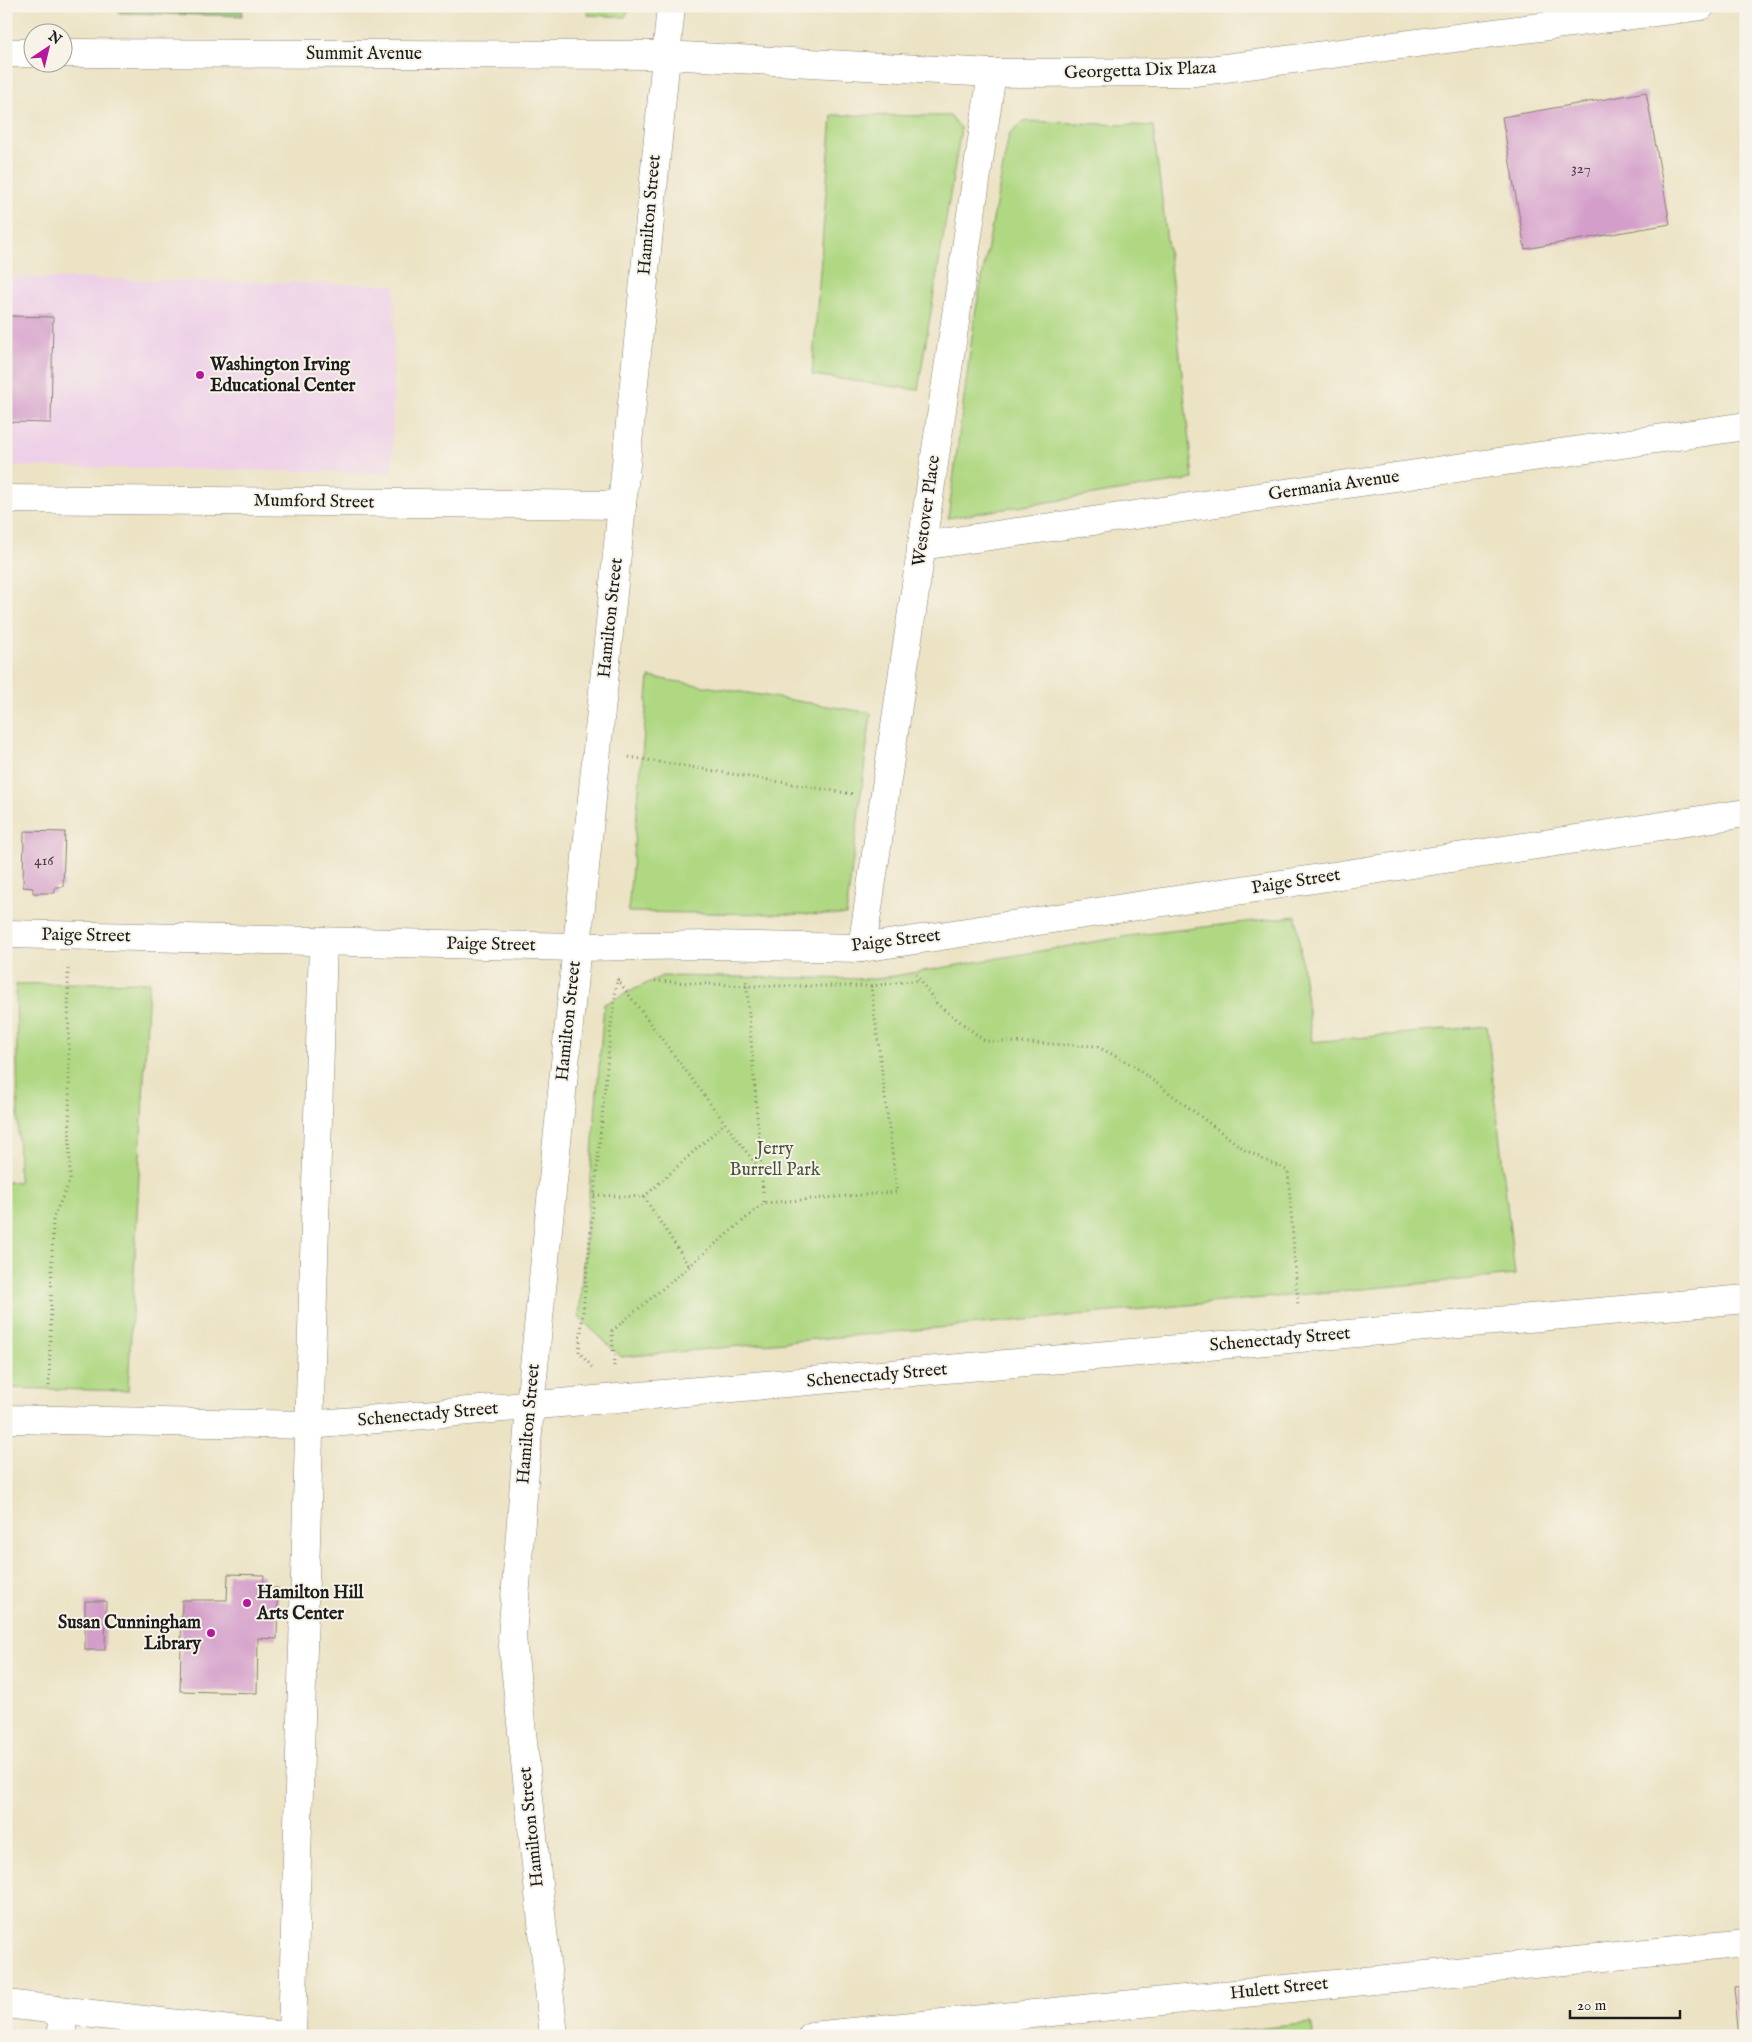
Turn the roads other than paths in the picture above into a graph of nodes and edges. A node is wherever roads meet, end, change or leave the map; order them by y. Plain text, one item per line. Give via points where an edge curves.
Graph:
1 (670, 6) edge
2 (1701, 6) edge
3 (1642, 10) edge
4 (1562, 15) edge
5 (6, 53) edge
6 (22, 53) edge
7 (72, 53) edge
8 (665, 55) junction
9 (992, 73) junction
10 (1746, 426) edge
11 (6, 499) edge
12 (622, 505) junction
13 (922, 546) junction
14 (1746, 813) edge
15 (6, 934) edge
16 (324, 941) junction
17 (576, 947) junction
18 (862, 948) junction
19 (1746, 1299) edge
20 (530, 1406) junction
21 (6, 1419) edge
22 (309, 1425) junction
23 (1746, 1943) edge
24 (6, 2004) edge
25 (61, 2023) edge
26 (283, 2036) edge
27 (292, 2036) edge
28 (554, 2036) edge
29 (812, 2036) edge

1 - 8 street, Hamilton Street
2 - 3 street, Georgetta Dix Plaza
3 - 4 street, Georgetta Dix Plaza
4 - 9 street, Georgetta Dix Plaza via 1194,72
5 - 6 street
7 - 8 street, Summit Avenue
8 - 9 street, Georgetta Dix Plaza
8 - 12 street, Hamilton Street
9 - 13 street, Westover Place
10 - 13 street, Germania Avenue
11 - 12 street, Mumford Street
12 - 17 street, Hamilton Street
13 - 18 street, Westover Place
14 - 18 street, Paige Street
15 - 16 street, Paige Street
16 - 17 street, Paige Street
16 - 22 street
17 - 18 street, Paige Street via 744,945
17 - 20 street, Hamilton Street
19 - 20 street, Schenectady Street
20 - 22 street, Schenectady Street
20 - 28 street, Hamilton Street via 512,1637
21 - 22 street, Schenectady Street
22 - 27 street
23 - 29 street, Hulett Street
24 - 25 street
25 - 26 street

